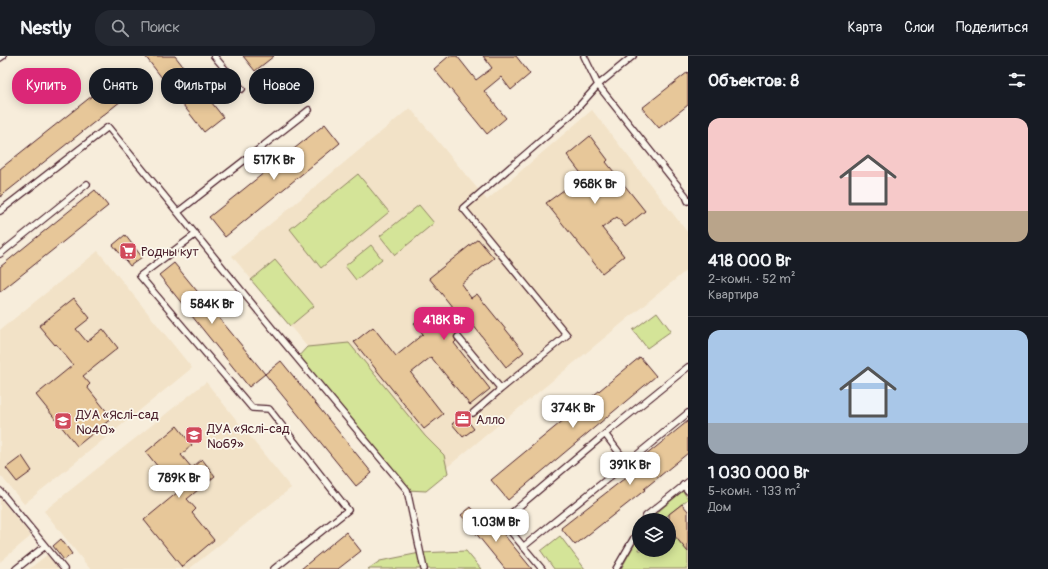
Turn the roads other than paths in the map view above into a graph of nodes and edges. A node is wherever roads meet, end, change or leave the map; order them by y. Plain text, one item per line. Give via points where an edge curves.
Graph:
1 (3, 56) edge
2 (584, 56) edge
3 (633, 56) edge
4 (216, 57) edge
5 (0, 58) edge
6 (598, 85) junction
7 (242, 89) dead end
8 (309, 110) dead end
9 (87, 184) dead end
10 (687, 197) edge
11 (0, 211) edge
12 (178, 212) junction
13 (196, 234) junction
14 (0, 254) edge
15 (458, 337) dead end
16 (688, 367) edge
17 (501, 389) junction
18 (473, 413) dead end
19 (688, 413) edge
20 (605, 434) junction
21 (627, 463) junction
22 (686, 484) edge
23 (0, 491) edge
24 (688, 491) edge
25 (650, 513) edge
26 (632, 541) edge
27 (45, 546) junction
28 (524, 547) junction
29 (16, 569) edge
30 (64, 569) edge
31 (274, 569) edge
32 (424, 569) edge
33 (542, 569) edge
34 (616, 569) edge

1 - 5 lane
2 - 6 lane
3 - 6 lane
4 - 7 lane
6 - 10 lane
6 - 17 lane via 572,114 463,208 566,335
8 - 12 lane
9 - 14 lane
11 - 12 lane via 108,127
12 - 13 lane
13 - 31 lane via 140,276 252,408 269,409 348,510
13 - 32 lane via 406,490
15 - 17 lane
16 - 20 lane
17 - 18 lane
19 - 21 lane
20 - 21 lane
20 - 28 lane via 502,521
21 - 28 lane
22 - 24 lane
22 - 25 lane
23 - 27 lane
26 - 34 lane
27 - 29 lane
27 - 30 lane
28 - 33 lane

